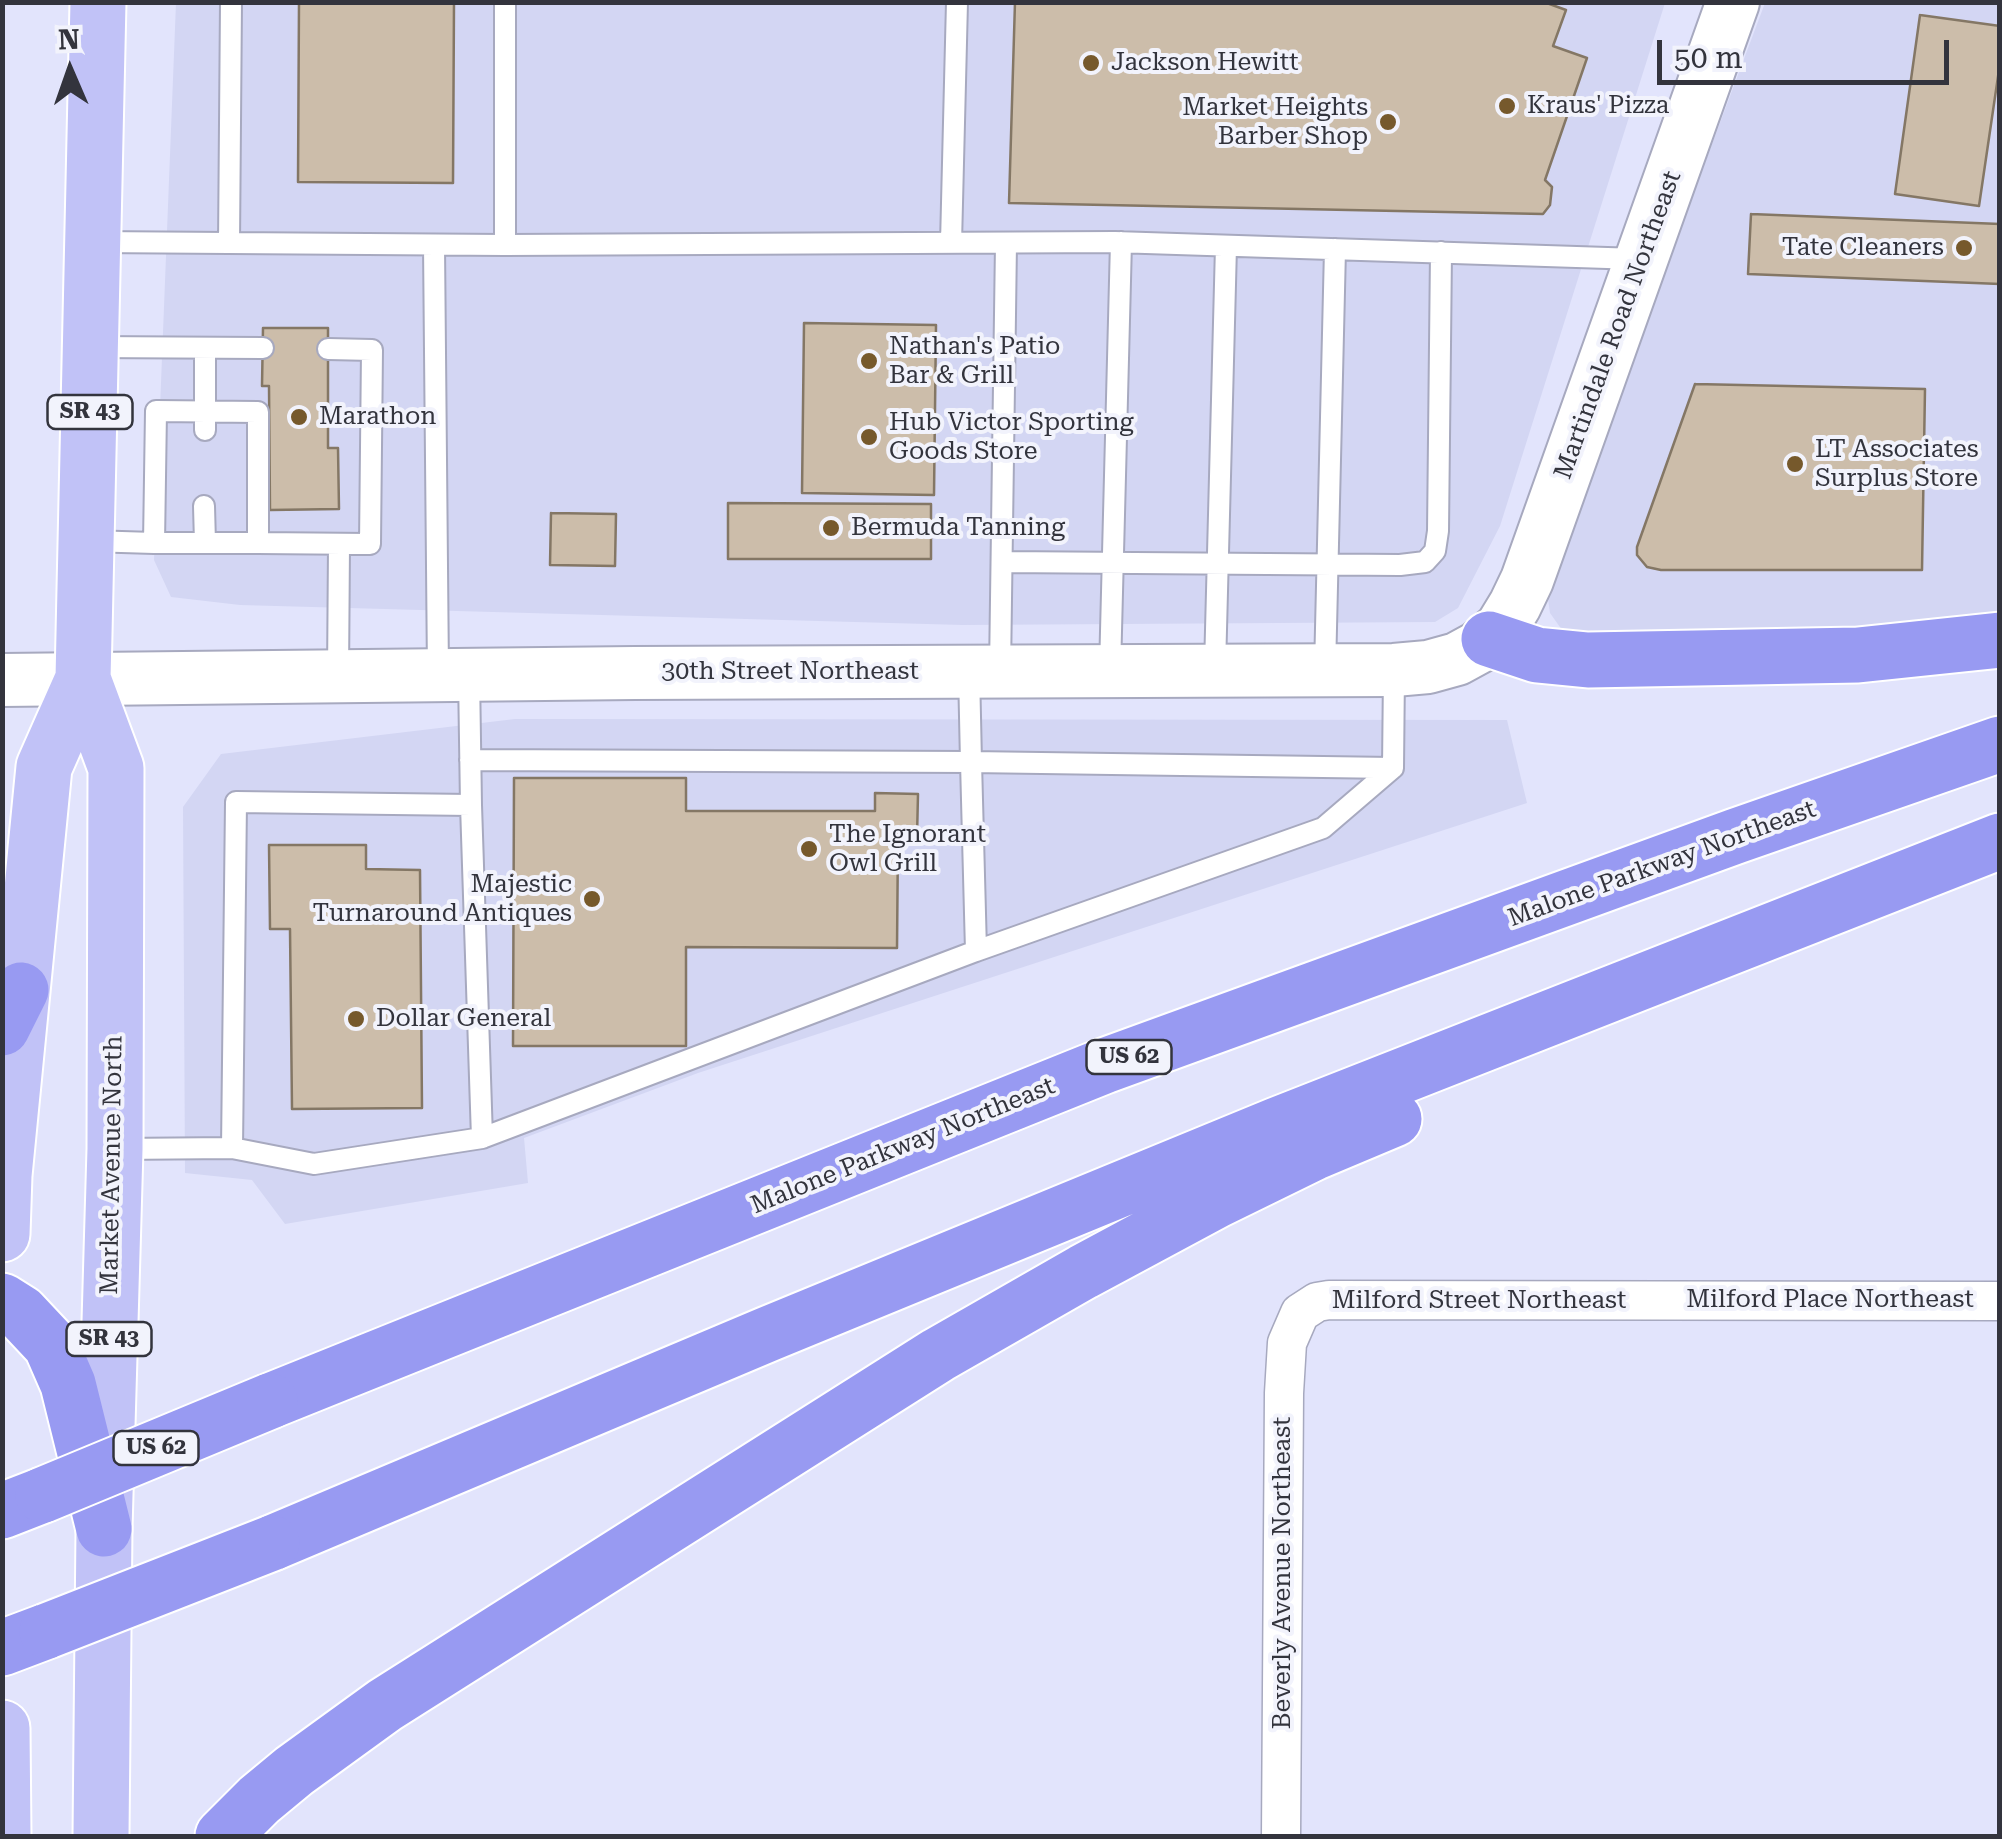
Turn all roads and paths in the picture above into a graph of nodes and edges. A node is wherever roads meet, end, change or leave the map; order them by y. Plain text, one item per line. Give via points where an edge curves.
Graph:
1 (98, 2) edge
2 (231, 2) edge
3 (506, 2) edge
4 (956, 2) edge
5 (1733, 2) edge
6 (92, 242) junction
7 (1121, 242) junction
8 (229, 243) junction
9 (951, 243) junction
10 (1006, 243) junction
11 (434, 244) junction
12 (505, 245) junction
13 (1226, 246) junction
14 (1335, 249) junction
15 (1441, 252) junction
16 (1642, 259) junction
17 (91, 347) junction
18 (205, 348) junction
19 (263, 348) dead end
20 (328, 349) dead end
21 (205, 421) junction
22 (204, 506) dead end
23 (88, 541) junction
24 (154, 543) junction
25 (205, 543) junction
26 (258, 543) junction
27 (339, 545) junction
28 (1002, 562) junction
29 (1112, 563) junction
30 (1218, 564) junction
31 (1326, 564) junction
32 (1490, 639) junction
33 (2000, 640) edge
34 (1215, 670) junction
35 (1325, 670) junction
36 (1394, 670) junction
37 (985, 671) junction
38 (1110, 671) junction
39 (454, 675) junction
40 (338, 676) junction
41 (2, 680) edge
42 (83, 680) junction
43 (2000, 744) edge
44 (470, 760) junction
45 (971, 762) junction
46 (1393, 768) junction
47 (471, 805) junction
48 (2000, 840) edge
49 (1758, 936) junction
50 (976, 951) junction
51 (12, 1009) edge
52 (482, 1138) junction
53 (232, 1148) junction
54 (114, 1149) junction
55 (2, 1234) edge
56 (1660, 1300) joint
57 (2000, 1300) edge
58 (2, 1301) edge
59 (1300, 1313) joint
60 (22, 1503) edge
61 (104, 1529) junction
62 (25, 1640) edge
63 (2, 1728) edge
64 (3, 1836) edge
65 (102, 1836) edge
66 (224, 1836) edge
67 (1282, 1836) edge

1 - 6 main road, Market Avenue North / SR 43
2 - 8 lane
3 - 12 lane
4 - 9 lane
5 - 16 main road, Martindale Road Northeast
6 - 8 lane
6 - 17 main road, Market Avenue North / SR 43
7 - 10 lane
7 - 13 lane
7 - 29 lane
8 - 11 lane
9 - 10 lane
9 - 12 lane
10 - 28 lane
11 - 12 lane
11 - 39 lane
13 - 14 lane
13 - 30 lane
14 - 15 lane
14 - 31 lane
15 - 16 lane
15 - 31 lane via 1436,548 1418,564
16 - 32 main road, Martindale Road Northeast via 1527,580
17 - 18 lane
17 - 23 main road, Market Avenue North / SR 43
18 - 19 lane
18 - 21 lane
20 - 27 lane via 372,350 370,544
21 - 24 lane via 156,410
21 - 26 lane via 258,412
22 - 25 lane
23 - 24 lane
23 - 42 main road, Market Avenue North / SR 43
24 - 25 lane
25 - 26 lane
26 - 27 lane
27 - 40 lane
28 - 29 lane
28 - 37 lane
29 - 30 lane
29 - 38 lane
30 - 31 lane
30 - 34 lane
31 - 35 lane
32 - 33 highway via 1575,660 1858,654
32 - 36 main road, 30th Street Northeast via 1457,659
34 - 35 main road, 30th Street Northeast
34 - 38 main road, 30th Street Northeast
35 - 36 main road, 30th Street Northeast
36 - 46 lane
37 - 38 main road, 30th Street Northeast
37 - 39 main road, 30th Street Northeast
37 - 45 lane
39 - 40 main road, 30th Street Northeast
39 - 44 lane
40 - 42 main road, 30th Street Northeast
41 - 42 main road, 30th Street Northeast
42 - 51 main road, Market Avenue North / SR 43 via 44,768
42 - 54 main road, Market Avenue North / SR 43 via 116,768
43 - 60 highway, Malone Parkway Northeast / US 62, bridge via 1104,1066
44 - 45 lane
44 - 47 lane
45 - 46 lane
45 - 50 lane
46 - 50 lane via 1323,828
47 - 52 lane
47 - 53 lane via 236,802
48 - 49 highway
49 - 62 highway, bridge via 1151,1177
49 - 66 highway via 1686,994 1266,1175 986,1327 385,1706 294,1771
50 - 52 lane
51 - 55 main road, Market Avenue North / SR 43
52 - 53 lane via 314,1164
53 - 54 lane
54 - 61 main road, Market Avenue North / SR 43
56 - 57 street, Milford Place Northeast
56 - 59 street, Milford Street Northeast via 1329,1300
58 - 61 highway via 51,1345 68,1384
59 - 67 street, Beverly Avenue Northeast via 1286,1343 1284,1393
61 - 65 main road, Market Avenue North / SR 43
63 - 64 main road

